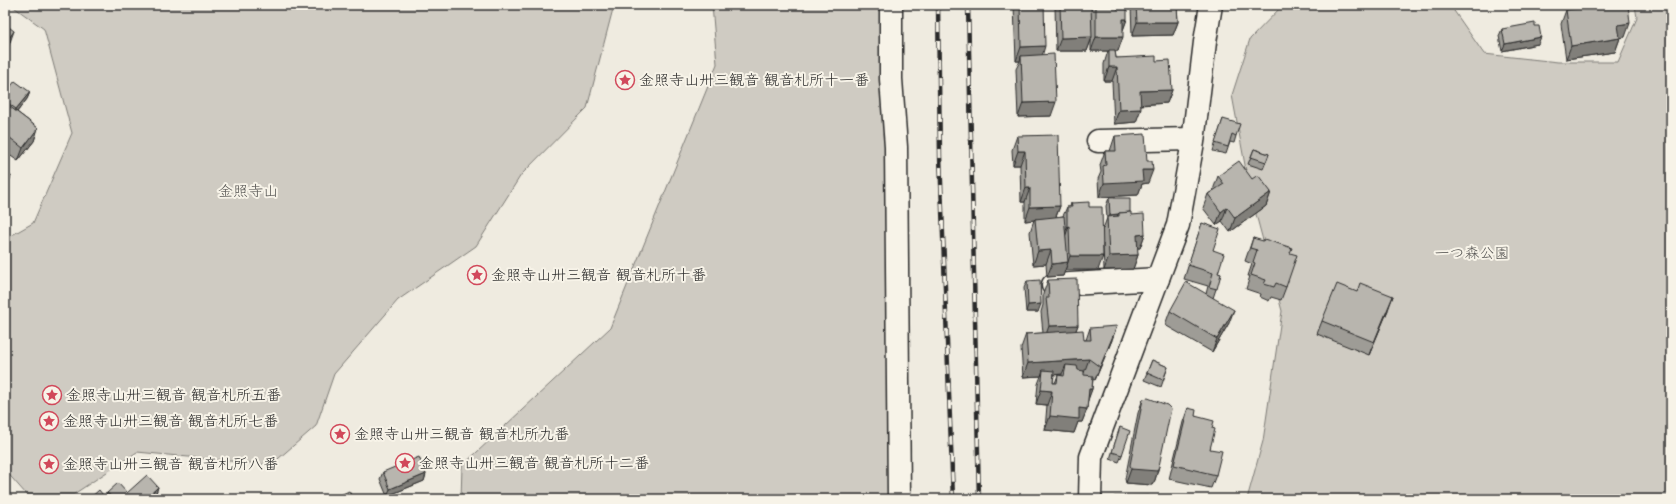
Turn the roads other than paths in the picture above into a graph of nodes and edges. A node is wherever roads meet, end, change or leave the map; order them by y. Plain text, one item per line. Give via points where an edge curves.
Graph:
1 (891, 5) edge
2 (1211, 5) edge
3 (1193, 139) junction
4 (1098, 141) dead end
5 (1158, 279) junction
6 (1053, 285) edge
7 (899, 499) edge
8 (1090, 499) edge

1 - 7 street via 891,79 896,147
2 - 3 street
3 - 4 street
3 - 5 street via 1178,225
5 - 6 street
5 - 8 street via 1091,457

